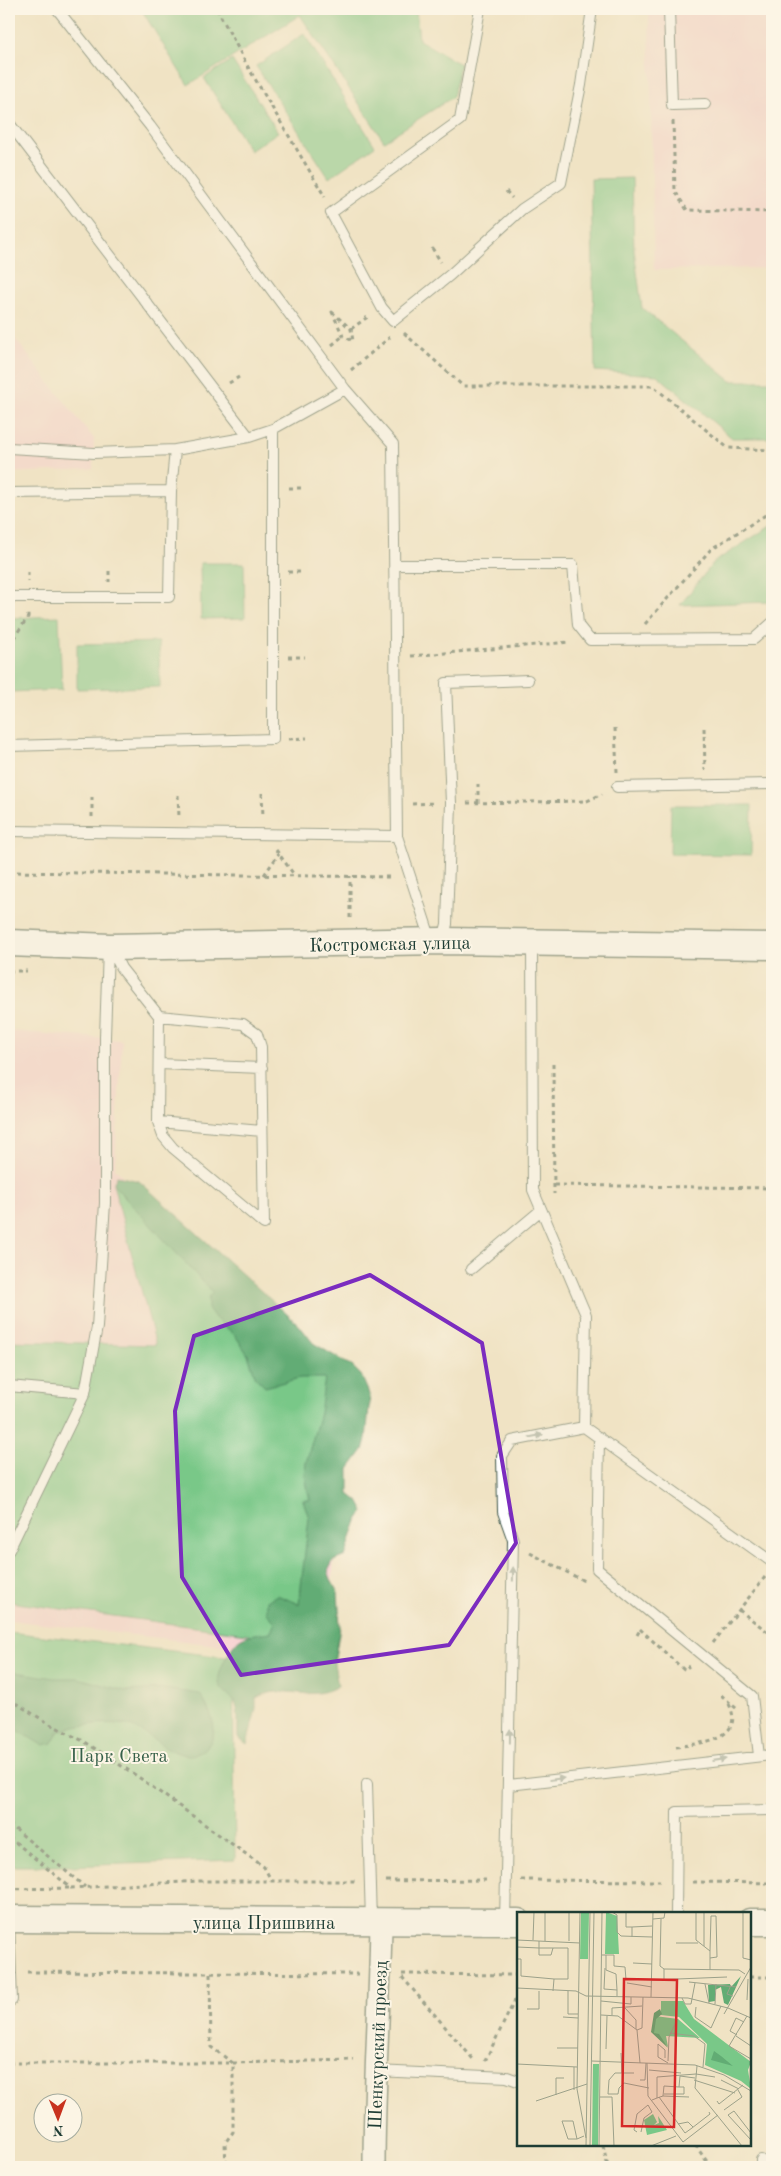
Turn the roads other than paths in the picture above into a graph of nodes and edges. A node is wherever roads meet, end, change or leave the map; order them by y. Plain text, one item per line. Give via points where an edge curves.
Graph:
1 (57, 9) edge
2 (480, 9) edge
3 (592, 9) edge
4 (669, 9) edge
5 (704, 104) dead end
6 (9, 123) edge
7 (342, 385) junction
8 (273, 428) junction
9 (249, 437) junction
10 (9, 448) edge
11 (175, 450) junction
12 (171, 491) junction
13 (9, 493) edge
14 (395, 566) junction
15 (9, 597) edge
16 (772, 622) edge
17 (528, 680) dead end
18 (9, 746) edge
19 (772, 784) edge
20 (617, 786) road end
21 (9, 831) edge
22 (397, 836) junction
23 (437, 941) junction
24 (532, 942) junction
25 (9, 943) edge
26 (772, 946) edge
27 (109, 947) junction
28 (160, 1016) junction
29 (159, 1064) junction
30 (262, 1068) junction
31 (158, 1122) junction
32 (262, 1131) junction
33 (541, 1210) junction
34 (471, 1269) dead end
35 (9, 1386) edge
36 (85, 1393) junction
37 (584, 1427) junction
38 (599, 1436) junction
39 (9, 1550) edge
40 (772, 1562) edge
41 (772, 1755) edge
42 (760, 1756) junction
43 (368, 1784) dead end
44 (509, 1785) junction
45 (772, 1810) edge
46 (676, 1912) edge
47 (9, 1919) edge
48 (376, 1922) junction
49 (512, 1922) edge
50 (751, 1922) edge
51 (772, 1922) edge
52 (12, 2000) dead end
53 (376, 2072) junction
54 (517, 2081) edge
55 (374, 2167) edge

1 - 7 lane via 150,126
2 - 3 lane via 460,120 331,213 382,308 393,320 450,275 522,209 561,183 581,85
4 - 5 lane via 672,105
6 - 9 lane
7 - 8 lane
7 - 14 lane via 393,444
8 - 9 lane
8 - 18 lane via 273,739
9 - 11 lane
10 - 11 lane via 94,453
11 - 12 lane
12 - 13 lane
12 - 15 lane via 169,597
14 - 16 lane via 573,566 578,625 590,640 754,639
14 - 22 lane
17 - 23 lane via 446,683 451,803 447,924
19 - 20 lane
21 - 22 lane
22 - 23 lane via 410,878
23 - 24 street, Костромская улица
23 - 27 street, Костромская улица
24 - 26 street, Костромская улица
24 - 33 lane via 533,1190
25 - 27 street, Костромская улица
27 - 28 lane via 121,968
27 - 36 lane via 105,1037 105,1203 97,1327
28 - 29 lane
28 - 30 lane via 243,1024 257,1034
29 - 30 lane
29 - 31 lane
30 - 32 lane
31 - 32 lane
31 - 32 lane via 163,1136 173,1148 264,1224
33 - 34 lane
33 - 37 lane via 586,1315
35 - 36 lane
36 - 39 lane
37 - 38 lane
44 -> 37 lane via 513,1540 503,1512 502,1456 512,1441
38 - 40 lane
38 - 42 lane via 597,1569 752,1696
41 - 42 lane
44 -> 42 lane
43 - 48 lane
44 - 49 lane
45 - 46 lane via 677,1812
47 - 48 street, улица Пришвина
47 - 52 lane
48 - 49 street, улица Пришвина
48 - 53 street, Шенкурский проезд via 380,1974
50 - 51 street
53 - 54 lane via 507,2077
53 - 55 street, Шенкурский проезд

